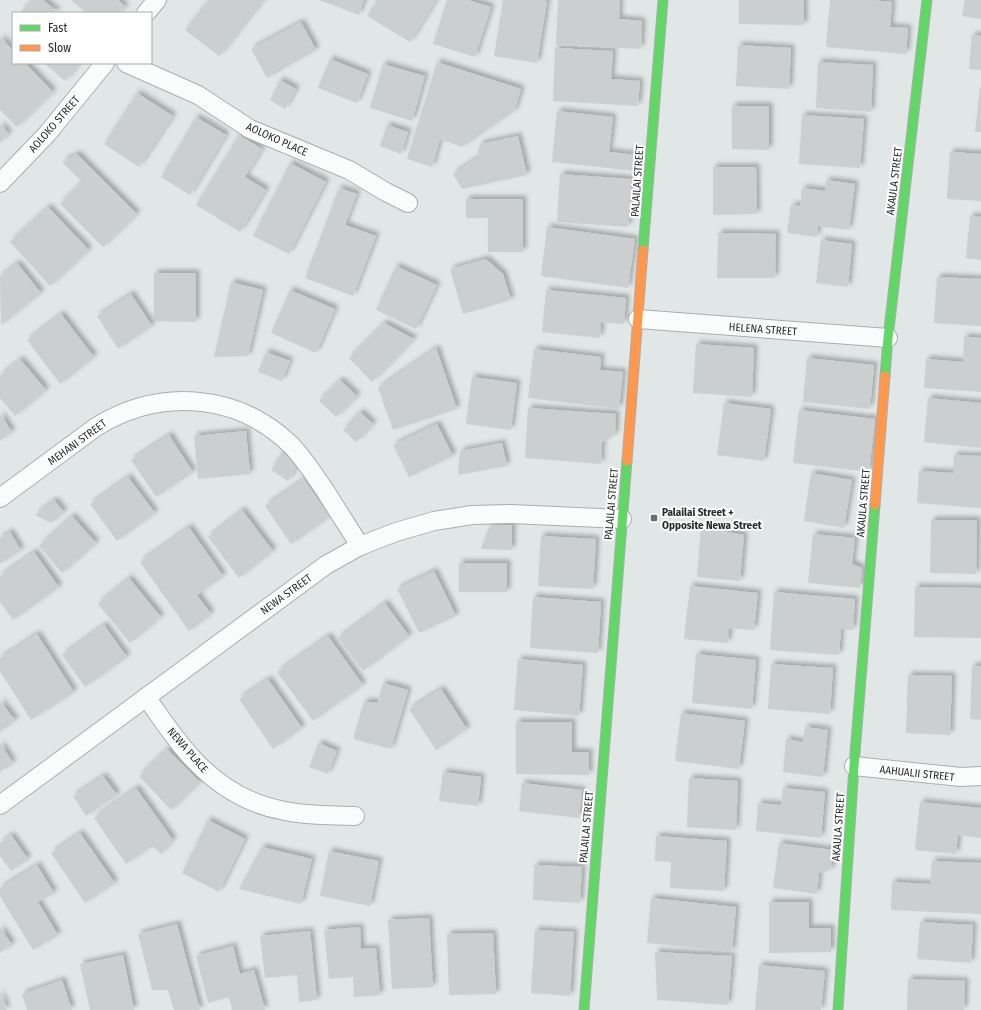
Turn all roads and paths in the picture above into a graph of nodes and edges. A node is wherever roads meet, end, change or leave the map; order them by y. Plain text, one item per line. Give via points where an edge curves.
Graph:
1 (157, 0) edge
2 (663, 0) edge
3 (927, 0) edge
4 (147, 12) edge
5 (104, 64) edge
6 (128, 64) edge
7 (0, 183) edge
8 (408, 203) dead end
9 (638, 319) junction
10 (888, 338) junction
11 (0, 498) edge
12 (622, 519) junction
13 (360, 546) junction
14 (146, 697) junction
15 (854, 766) junction
16 (981, 776) edge
17 (0, 805) edge
18 (355, 816) dead end
19 (584, 1010) edge
20 (838, 1010) edge

1 - 4 street
2 - 9 street, PALAILAI STREET
3 - 10 street, AKAULA STREET
5 - 7 street, AOLOKO STREET via 47,134
6 - 8 street, AOLOKO PLACE via 198,96 250,128 349,170
9 - 10 street, HELENA STREET
9 - 12 street, PALAILAI STREET
10 - 15 street, AKAULA STREET
11 - 13 street, MEHANI STREET via 111,418 161,402 197,401 248,415 278,434 303,459
12 - 13 street, NEWA STREET via 511,514 472,515 404,530
12 - 19 street, PALAILAI STREET
13 - 14 street, NEWA STREET via 326,565
14 - 17 street, NEWA STREET
14 - 18 street, NEWA PLACE via 195,762 227,788 264,806 284,811
15 - 16 street, AAHUALII STREET via 961,777
15 - 20 street, AKAULA STREET

